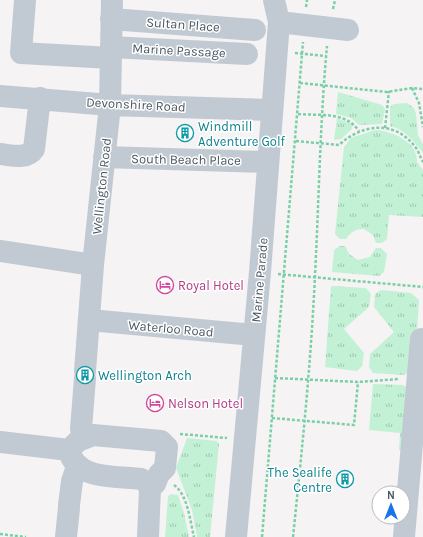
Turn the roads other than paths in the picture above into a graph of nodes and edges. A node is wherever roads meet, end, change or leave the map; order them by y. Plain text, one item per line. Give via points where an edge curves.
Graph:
1 (25, 0) edge
2 (274, 0) edge
3 (289, 0) edge
4 (111, 9) edge
5 (279, 22) junction
6 (255, 30) dead end
7 (339, 30) road end
8 (111, 52) junction
9 (248, 54) dead end
10 (0, 96) edge
11 (40, 98) junction
12 (110, 105) junction
13 (272, 110) junction
14 (0, 154) edge
15 (104, 157) junction
16 (268, 162) junction
17 (0, 251) edge
18 (93, 265) junction
19 (89, 320) junction
20 (254, 335) junction
21 (421, 339) dead end
22 (0, 442) edge
23 (77, 452) junction
24 (155, 481) junction
25 (66, 537) edge
26 (148, 537) edge
27 (236, 537) edge
28 (404, 537) edge

1 - 8 street, Marine Passage via 21,53
2 - 5 street, Marine Parade
3 - 5 street, Marine Parade
4 - 6 street, Sultan Place
4 - 8 street, Wellington Road
5 - 7 street
5 - 13 street, Marine Parade
8 - 9 street, Marine Passage
8 - 12 street, Wellington Road
10 - 11 street, Devonshire Road
11 - 12 street, Devonshire Road
11 - 14 street via 34,149 31,154
12 - 13 street, Devonshire Road
12 - 15 street, Wellington Road
13 - 16 street, Marine Parade
15 - 16 street, South Beach Place
15 - 18 street, Wellington Road
16 - 20 street, Marine Parade
17 - 18 street
18 - 19 street, Wellington Road
19 - 20 street, Waterloo Road
19 - 23 street, Wellington Road
20 - 27 street, Marine Parade
21 - 28 street
22 - 23 street
23 - 24 street via 86,473 141,479 146,482
23 - 24 street via 93,435 161,441 167,447 165,468
23 - 25 street, Wellington Road
24 - 26 street

